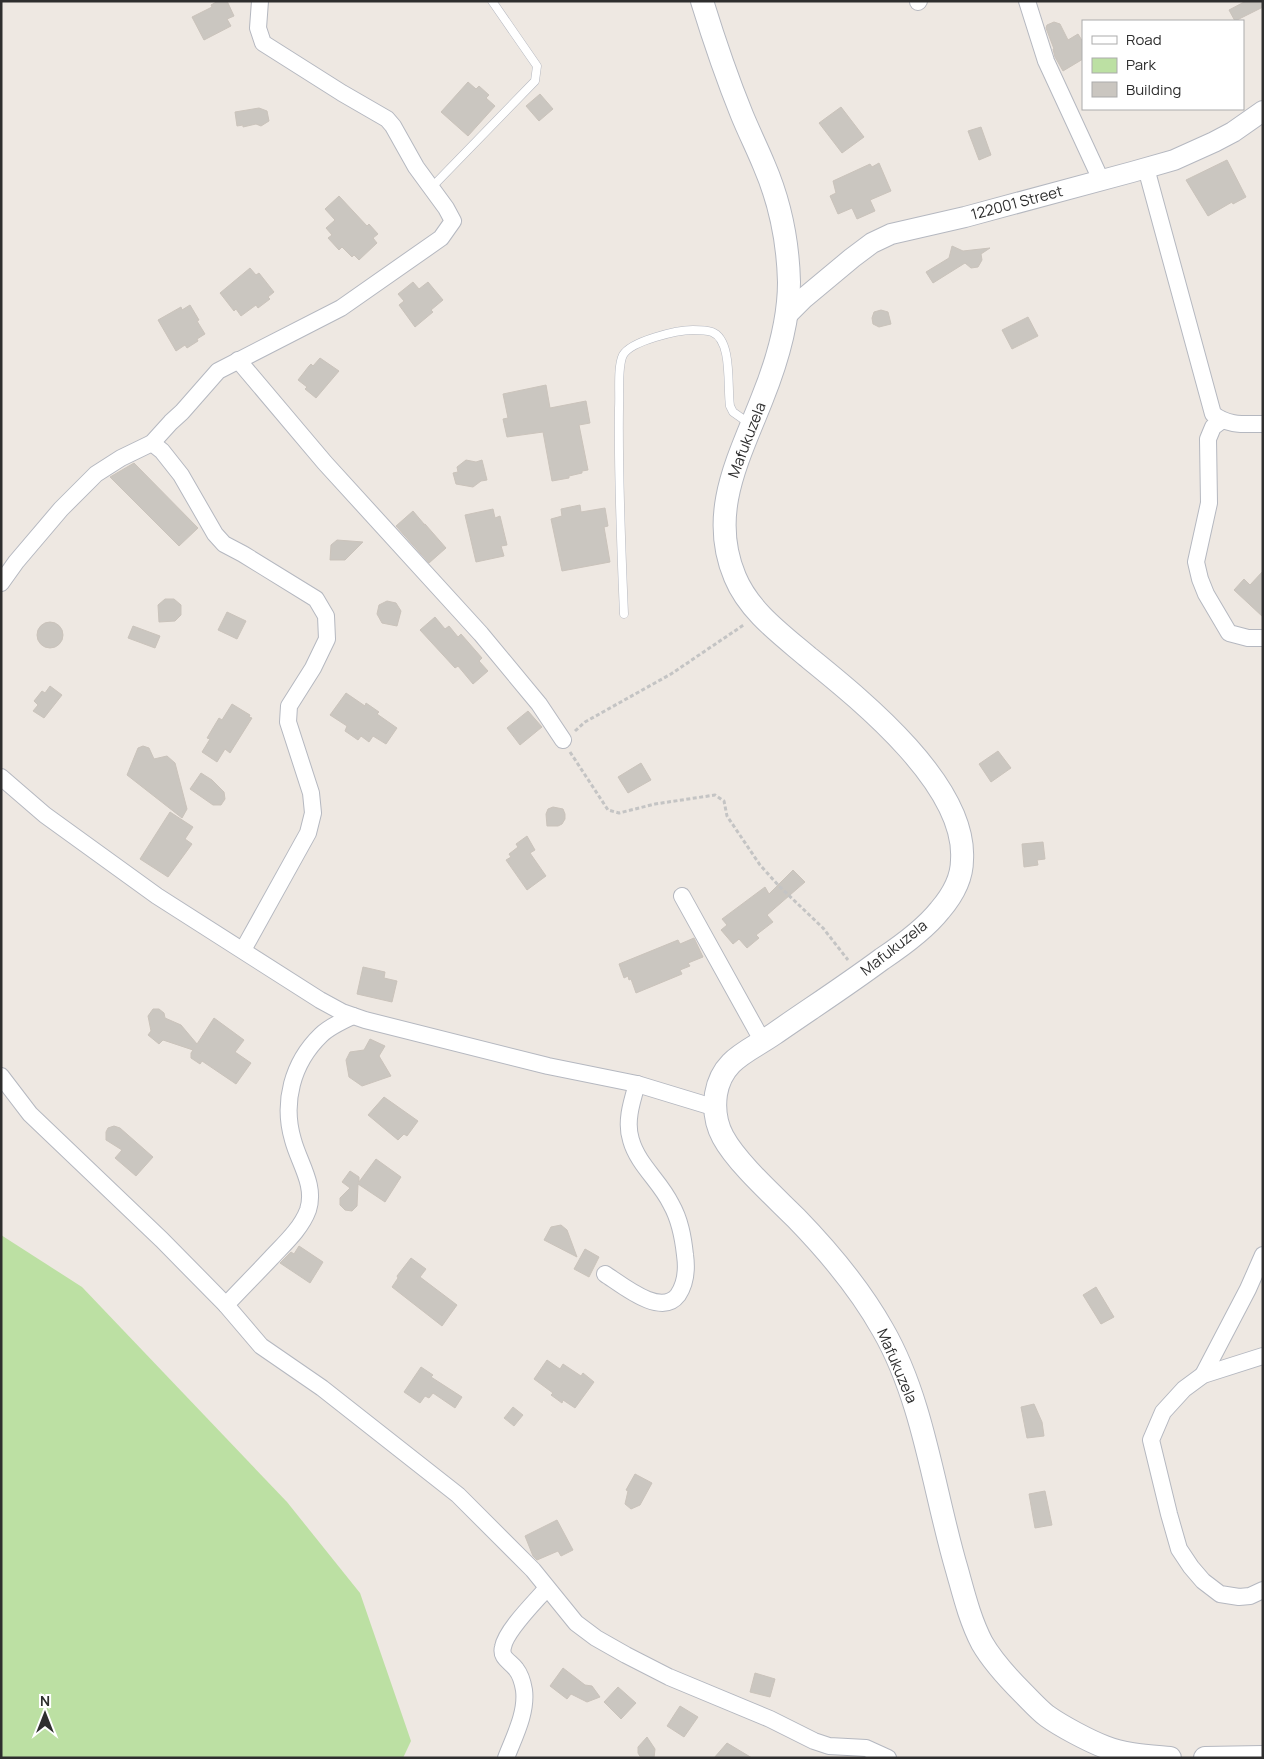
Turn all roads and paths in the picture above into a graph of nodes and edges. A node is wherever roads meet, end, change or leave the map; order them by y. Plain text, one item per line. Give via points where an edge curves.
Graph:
1 (260, 1) edge
2 (492, 1) edge
3 (702, 1) edge
4 (1026, 1) edge
5 (1263, 110) edge
6 (1146, 168) junction
7 (1101, 180) junction
8 (431, 188) junction
9 (786, 316) junction
10 (238, 360) junction
11 (1221, 421) junction
12 (1263, 424) edge
13 (751, 425) junction
14 (152, 444) junction
15 (1, 582) edge
16 (624, 614) dead end
17 (760, 614) junction
18 (1263, 638) edge
19 (563, 740) junction
20 (1, 777) edge
21 (682, 896) dead end
22 (243, 950) junction
23 (861, 975) junction
24 (353, 1016) junction
25 (762, 1042) junction
26 (1, 1076) edge
27 (637, 1084) junction
28 (716, 1108) junction
29 (1263, 1255) edge
30 (605, 1274) dead end
31 (226, 1305) junction
32 (1263, 1356) edge
33 (1203, 1375) junction
34 (547, 1588) junction
35 (1263, 1590) edge
36 (1263, 1757) edge
37 (506, 1758) edge
38 (888, 1758) edge
39 (1170, 1758) edge
40 (1205, 1758) edge

1 - 8 street via 258,28 263,43 387,119
2 - 8 lane via 537,66 535,82
3 - 9 main road, Mafukuzela via 728,80 777,201 789,278
4 - 7 street via 1046,62
5 - 6 street, 122001 Street via 1214,142 1174,160
6 - 7 street, 122001 Street
6 - 11 street via 1210,406
7 - 9 street, 122001 Street via 891,234 852,258
8 - 10 street via 453,221 441,238 341,308
9 - 13 main road, Mafukuzela via 782,342
10 - 14 street via 218,371
10 - 19 street via 325,464 481,634 539,704
11 - 12 street
11 - 18 street via 1213,427 1208,439 1209,503 1196,562 1206,594 1229,633
13 - 16 lane via 730,406 727,358 722,341 713,332 691,330 663,336 634,346 624,355 620,373 618,480
13 - 17 main road, Mafukuzela via 735,464 725,504 724,527 732,572
14 - 15 street via 96,474 61,509
14 - 22 street via 162,451 181,475 224,544 316,599 326,616 327,639 289,706 288,722 311,793 313,812 308,832
17 - 19 path via 671,674 585,722
17 - 23 main road, Mafukuzela via 860,699 904,744 949,804 959,832 962,860 953,892 939,912 904,944
19 - 23 path via 608,810 619,812 715,795 724,801 727,816 760,866 823,928
20 - 22 street via 45,815 157,896
21 - 25 street
22 - 24 street via 320,1000
23 - 25 main road, Mafukuzela
24 - 27 street via 548,1066
24 - 31 street via 321,1034 306,1051 294,1077 287,1106 293,1141 307,1174 308,1209 292,1235
25 - 28 main road, Mafukuzela via 730,1062 720,1078
26 - 31 street via 30,1114
27 - 28 street
27 - 30 street via 631,1105 630,1138 644,1166 671,1203 683,1232 686,1276 674,1299 661,1303 649,1302
28 - 39 main road, Mafukuzela via 721,1135 735,1154 815,1238 853,1284 884,1332 919,1419 964,1598 984,1646 1005,1675 1046,1716 1106,1748
29 - 33 street
31 - 34 street via 261,1346 322,1388 458,1495
32 - 33 street
33 - 35 street via 1184,1389 1163,1412 1152,1440 1169,1514 1179,1549 1203,1581 1220,1594 1239,1597
34 - 37 street via 516,1624 502,1649 506,1660 516,1669 524,1690 524,1702
34 - 38 street via 576,1623 634,1660 814,1741 829,1746 866,1748
36 - 40 main road

